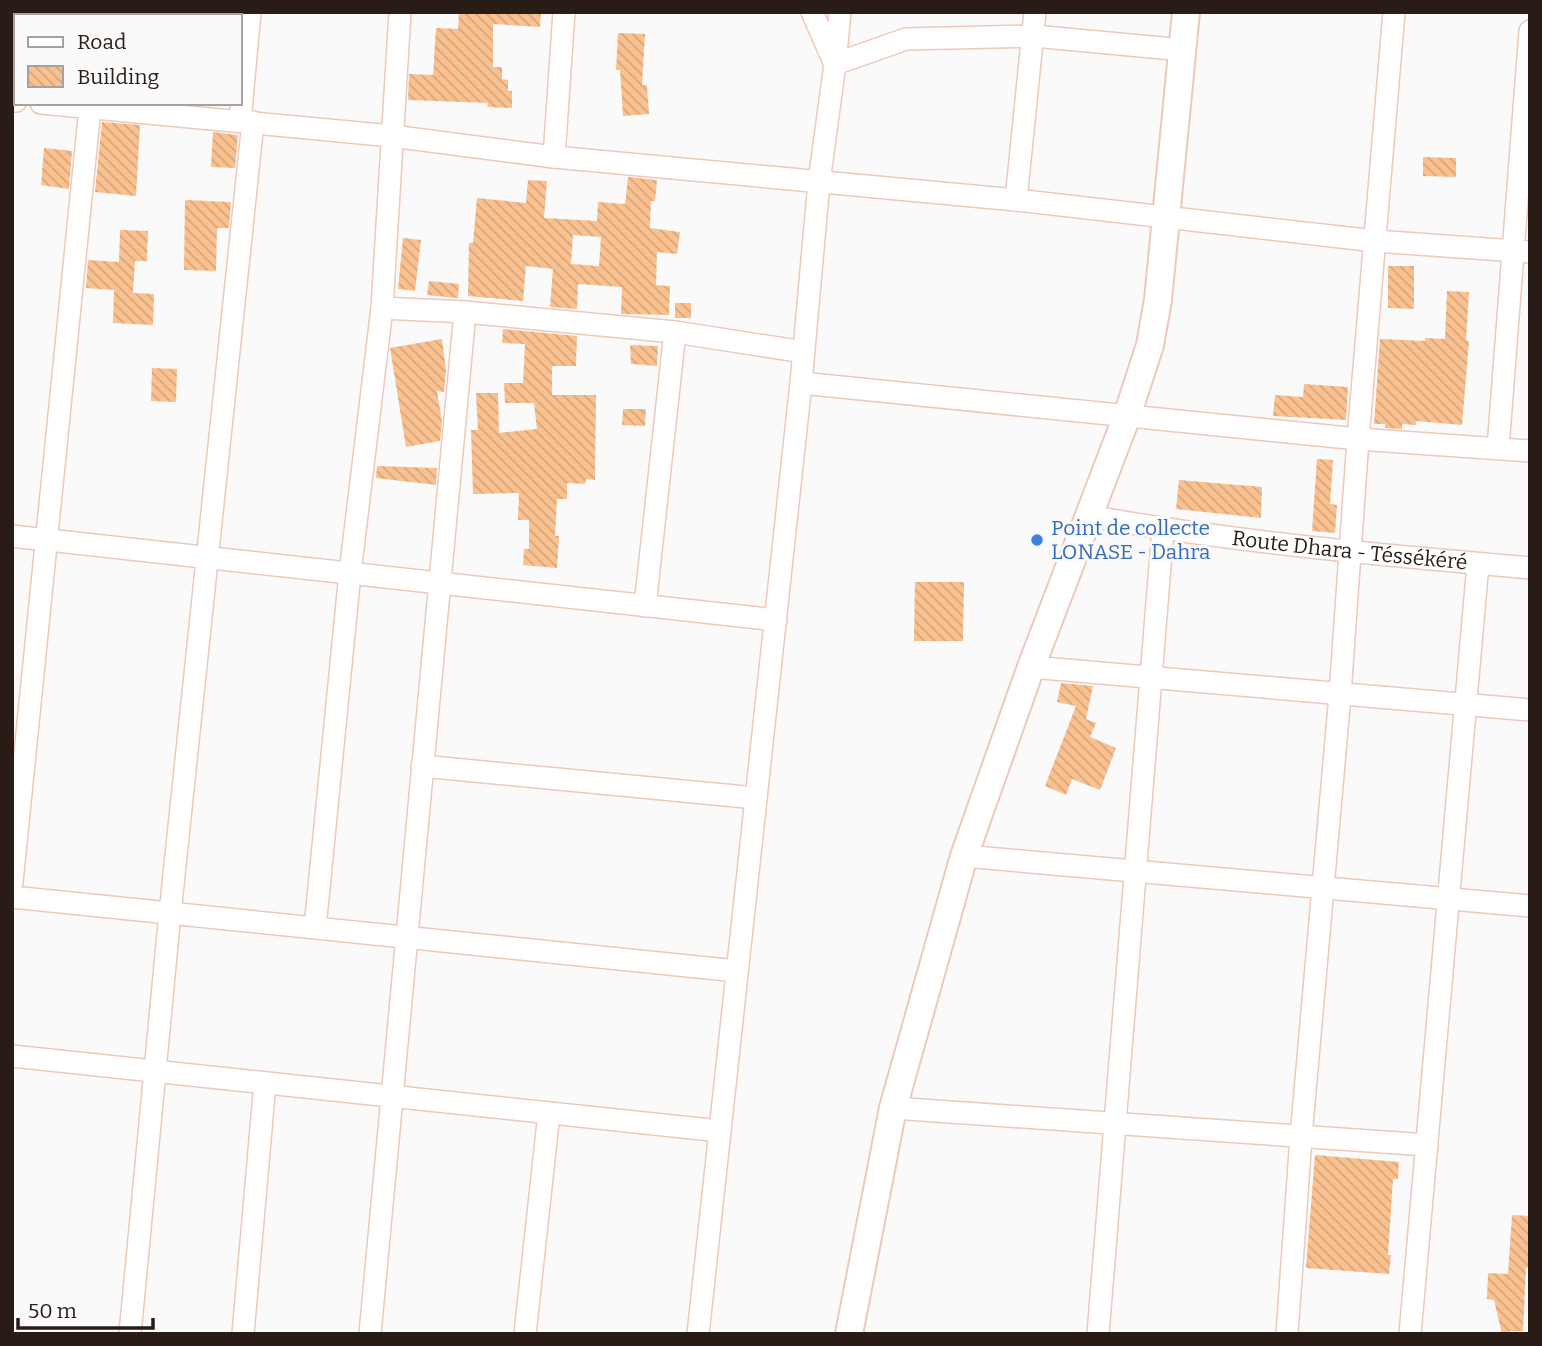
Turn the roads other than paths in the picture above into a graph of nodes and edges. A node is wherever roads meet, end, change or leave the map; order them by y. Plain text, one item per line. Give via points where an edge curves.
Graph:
1 (250, 12) edge
2 (400, 12) edge
3 (564, 12) edge
4 (812, 12) edge
5 (840, 12) edge
6 (1035, 12) edge
7 (1186, 12) edge
8 (1394, 12) edge
9 (1530, 31) edge
10 (1034, 36) junction
11 (1183, 50) junction
12 (835, 64) junction
13 (61, 105) edge
14 (90, 108) junction
15 (246, 121) junction
16 (392, 136) junction
17 (554, 157) junction
18 (819, 182) junction
19 (1016, 200) junction
20 (1167, 216) junction
21 (1375, 241) junction
22 (1521, 251) edge
23 (382, 308) junction
24 (465, 312) junction
25 (676, 332) junction
26 (804, 352) junction
27 (801, 383) junction
28 (1126, 416) junction
29 (1358, 439) junction
30 (1498, 448) junction
31 (1530, 451) edge
32 (1088, 516) junction
33 (1163, 529) junction
34 (12, 536) edge
35 (47, 540) junction
36 (1351, 552) junction
37 (207, 558) junction
38 (1478, 564) junction
39 (1530, 568) edge
40 (350, 573) junction
41 (439, 583) junction
42 (645, 606) junction
43 (776, 620) junction
44 (1031, 667) junction
45 (1151, 677) junction
46 (1340, 695) junction
47 (1465, 705) junction
48 (1530, 710) edge
49 (422, 766) junction
50 (756, 798) junction
51 (964, 856) junction
52 (1135, 872) junction
53 (12, 881) edge
54 (1323, 888) junction
55 (12, 897) edge
56 (1448, 899) junction
57 (1530, 906) edge
58 (170, 913) junction
59 (315, 928) junction
60 (406, 937) junction
61 (737, 971) junction
62 (12, 1056) edge
63 (156, 1071) junction
64 (265, 1083) junction
65 (392, 1096) junction
66 (893, 1108) junction
67 (549, 1113) junction
68 (1115, 1124) junction
69 (720, 1131) junction
70 (1301, 1137) junction
71 (1427, 1145) junction
72 (130, 1334) edge
73 (243, 1334) edge
74 (370, 1334) edge
75 (525, 1334) edge
76 (698, 1334) edge
77 (849, 1334) edge
78 (1098, 1334) edge
79 (1287, 1334) edge
80 (1410, 1334) edge

1 - 15 street
2 - 16 street
3 - 17 street
4 - 12 street
5 - 12 street
6 - 10 street
7 - 11 main road
8 - 21 street
9 - 22 street
10 - 11 street
10 - 12 street via 906,39
10 - 19 street
11 - 20 main road
12 - 18 street
13 - 14 street
14 - 15 street
14 - 35 street
15 - 16 street
15 - 37 street
16 - 17 street
16 - 23 street
17 - 18 street
18 - 19 street
18 - 26 street
19 - 20 street
20 - 21 street
20 - 28 main road via 1150,345
21 - 22 street
21 - 29 street
22 - 30 street
23 - 24 street
23 - 40 street
24 - 25 street
24 - 41 street
25 - 26 street
25 - 42 street
26 - 27 street
27 - 28 street
27 - 43 street
28 - 29 street
28 - 32 main road
29 - 30 street
29 - 36 street
30 - 31 street
32 - 33 street, Route Dhara - Téssékéré
32 - 44 main road
33 - 36 street, Route Dhara - Téssékéré
33 - 45 street
34 - 35 street
35 - 37 street
35 - 53 street
36 - 38 street, Route Dhara - Téssékéré
36 - 46 street
37 - 40 street
37 - 58 street
38 - 39 street, Route Dhara - Téssékéré
38 - 47 street
40 - 41 street
40 - 59 street
41 - 42 street
41 - 49 street
42 - 43 street
43 - 50 street
44 - 45 street
44 - 51 main road
45 - 46 street
45 - 52 street
46 - 47 street
46 - 54 street
47 - 48 street
47 - 56 street
49 - 50 street
49 - 60 street
50 - 61 street
51 - 52 street
51 - 66 main road
52 - 54 street
52 - 68 street
54 - 56 street
54 - 70 street
55 - 58 street
56 - 57 street
56 - 71 street
58 - 59 street
58 - 63 street
59 - 60 street
60 - 61 street
60 - 65 street
61 - 69 street
62 - 63 street
63 - 64 street
63 - 72 street
64 - 65 street
64 - 73 street
65 - 67 street
65 - 74 street
66 - 68 street
66 - 77 main road
67 - 69 street
67 - 75 street
68 - 70 street
68 - 78 street
69 - 76 street
70 - 71 street
70 - 79 street
71 - 80 street

